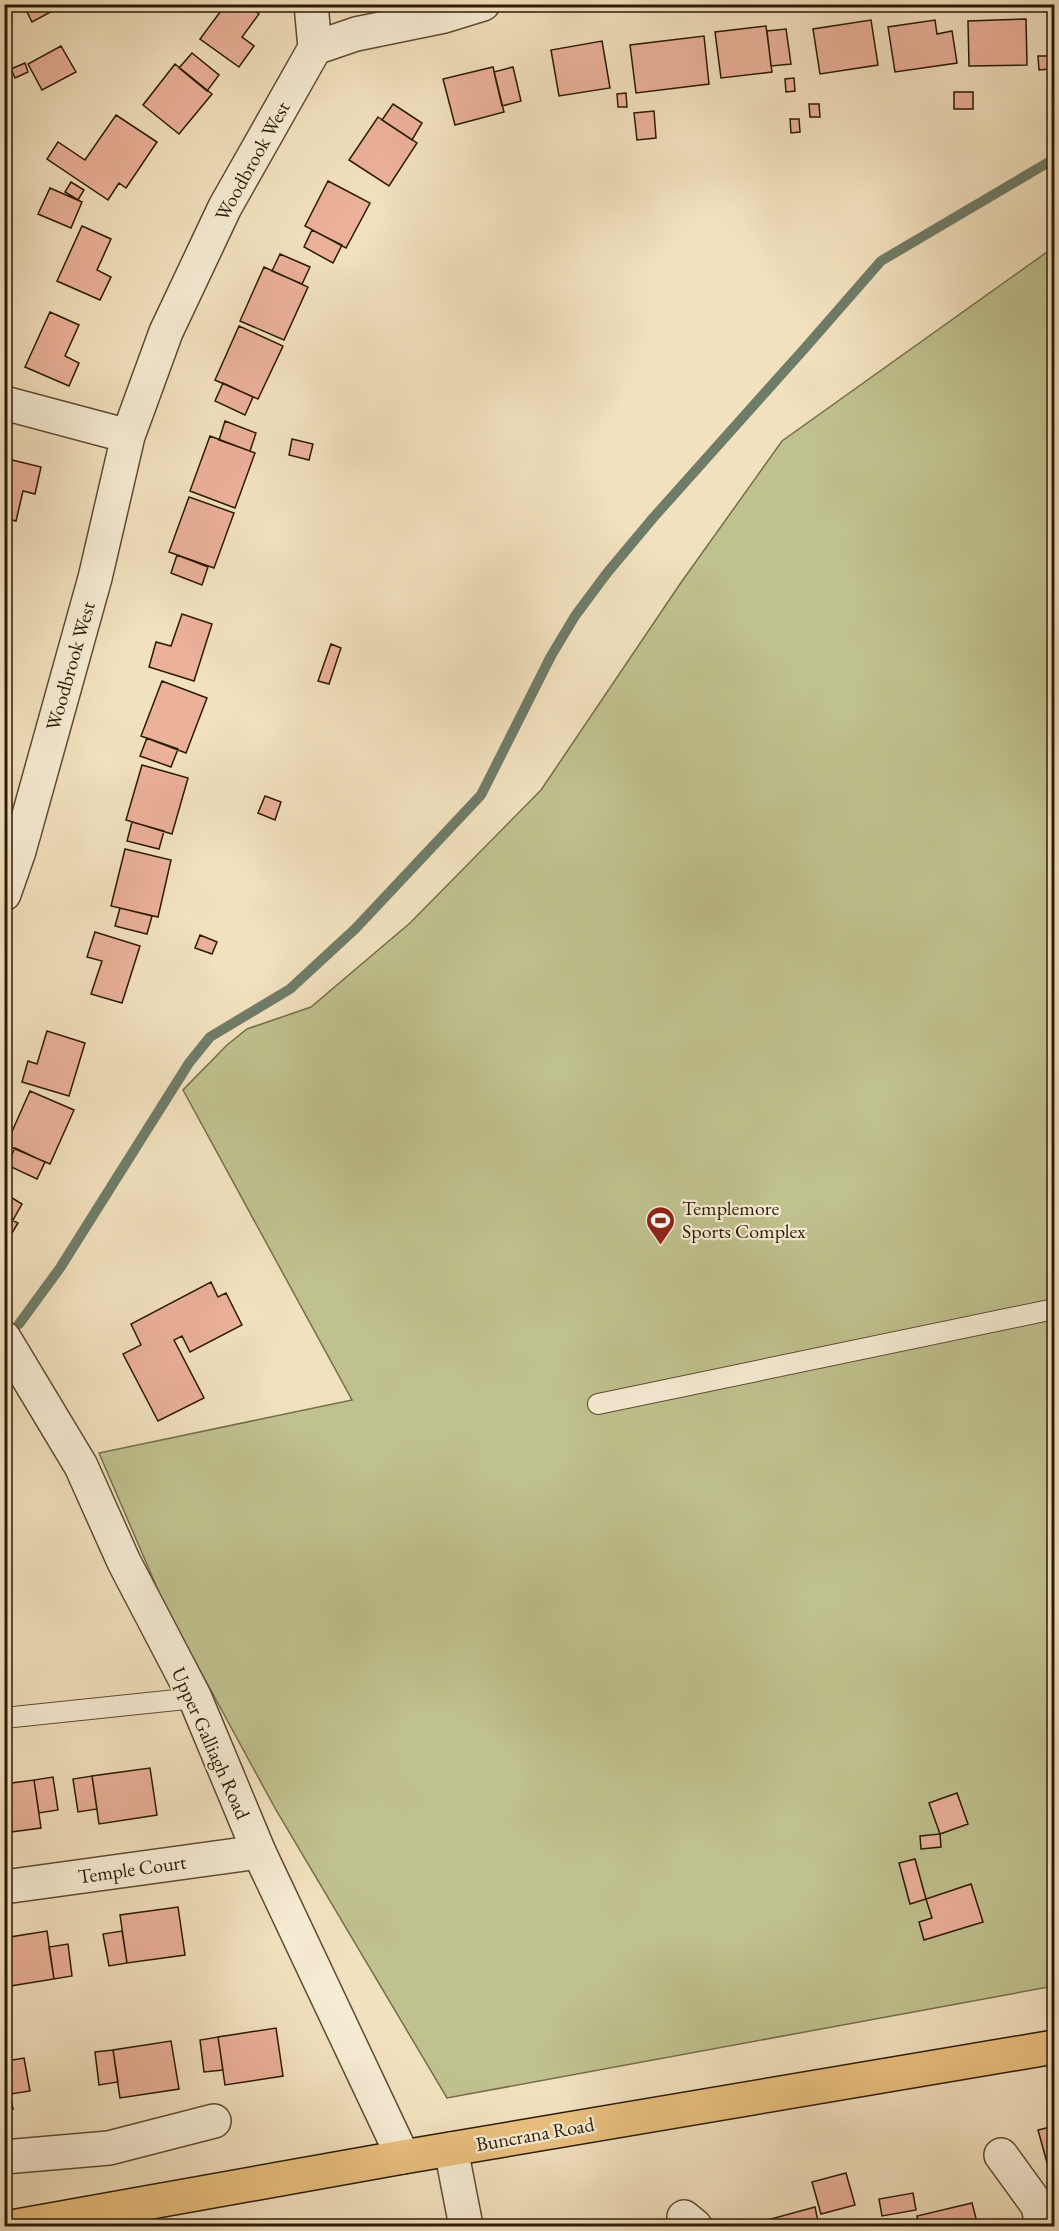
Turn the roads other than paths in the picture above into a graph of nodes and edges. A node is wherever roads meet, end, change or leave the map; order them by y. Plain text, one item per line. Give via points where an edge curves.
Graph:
1 (311, 4) edge
2 (483, 4) edge
3 (315, 48) junction
4 (4, 403) edge
5 (128, 436) junction
6 (4, 894) edge
7 (1054, 1309) edge
8 (4, 1338) edge
9 (598, 1404) dead end
10 (195, 1698) junction
11 (4, 1718) edge
12 (259, 1852) junction
13 (4, 1887) edge
14 (1054, 2047) edge
15 (213, 2121) dead end
16 (451, 2149) junction
17 (1000, 2155) dead end
18 (4, 2157) edge
19 (403, 2157) junction
20 (17, 2226) edge
21 (466, 2226) edge
22 (1042, 2226) edge

1 - 3 street
2 - 3 street via 356,34
3 - 5 street, Woodbrook West via 225,207 166,332
4 - 5 street
5 - 6 street, Woodbrook West via 95,578
7 - 9 lane
8 - 10 street, Upper Galliagh Road via 81,1466 124,1562
10 - 11 lane
10 - 12 street, Upper Galliagh Road
12 - 13 street, Temple Court
12 - 19 street, Upper Galliagh Road
14 - 16 highway, Buncrana Road
15 - 18 street via 110,2148
16 - 19 highway, Buncrana Road
16 - 21 street
17 - 22 street via 1038,2206
19 - 20 highway, Buncrana Road

